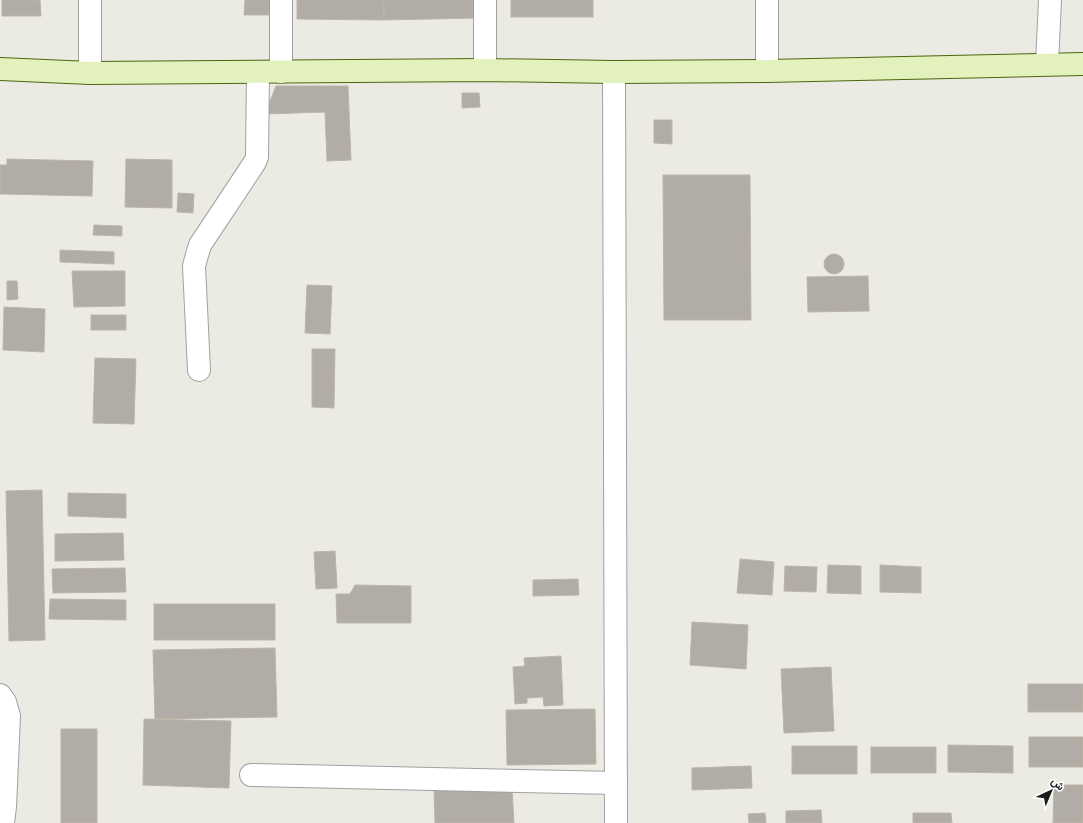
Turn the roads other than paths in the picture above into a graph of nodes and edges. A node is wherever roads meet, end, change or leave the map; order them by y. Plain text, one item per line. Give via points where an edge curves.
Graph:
1 (90, 0) edge
2 (281, 0) edge
3 (485, 0) edge
4 (767, 0) edge
5 (1050, 0) edge
6 (1047, 64) junction
7 (1083, 64) edge
8 (0, 69) edge
9 (485, 70) junction
10 (767, 71) junction
11 (258, 72) junction
12 (281, 72) junction
13 (614, 72) junction
14 (90, 73) junction
15 (199, 370) dead end
16 (0, 695) edge
17 (251, 774) dead end
18 (616, 783) junction
19 (3, 823) edge
20 (616, 823) edge

1 - 14 street
2 - 12 street
3 - 9 street
4 - 10 street
5 - 6 street
6 - 7 main road
6 - 10 main road
8 - 14 main road
9 - 12 main road
9 - 13 main road
10 - 13 main road
11 - 12 main road
11 - 14 main road
11 - 15 street via 257,157 200,245 194,266
13 - 18 street
16 - 19 street via 5,702 8,716
17 - 18 street
18 - 20 street

